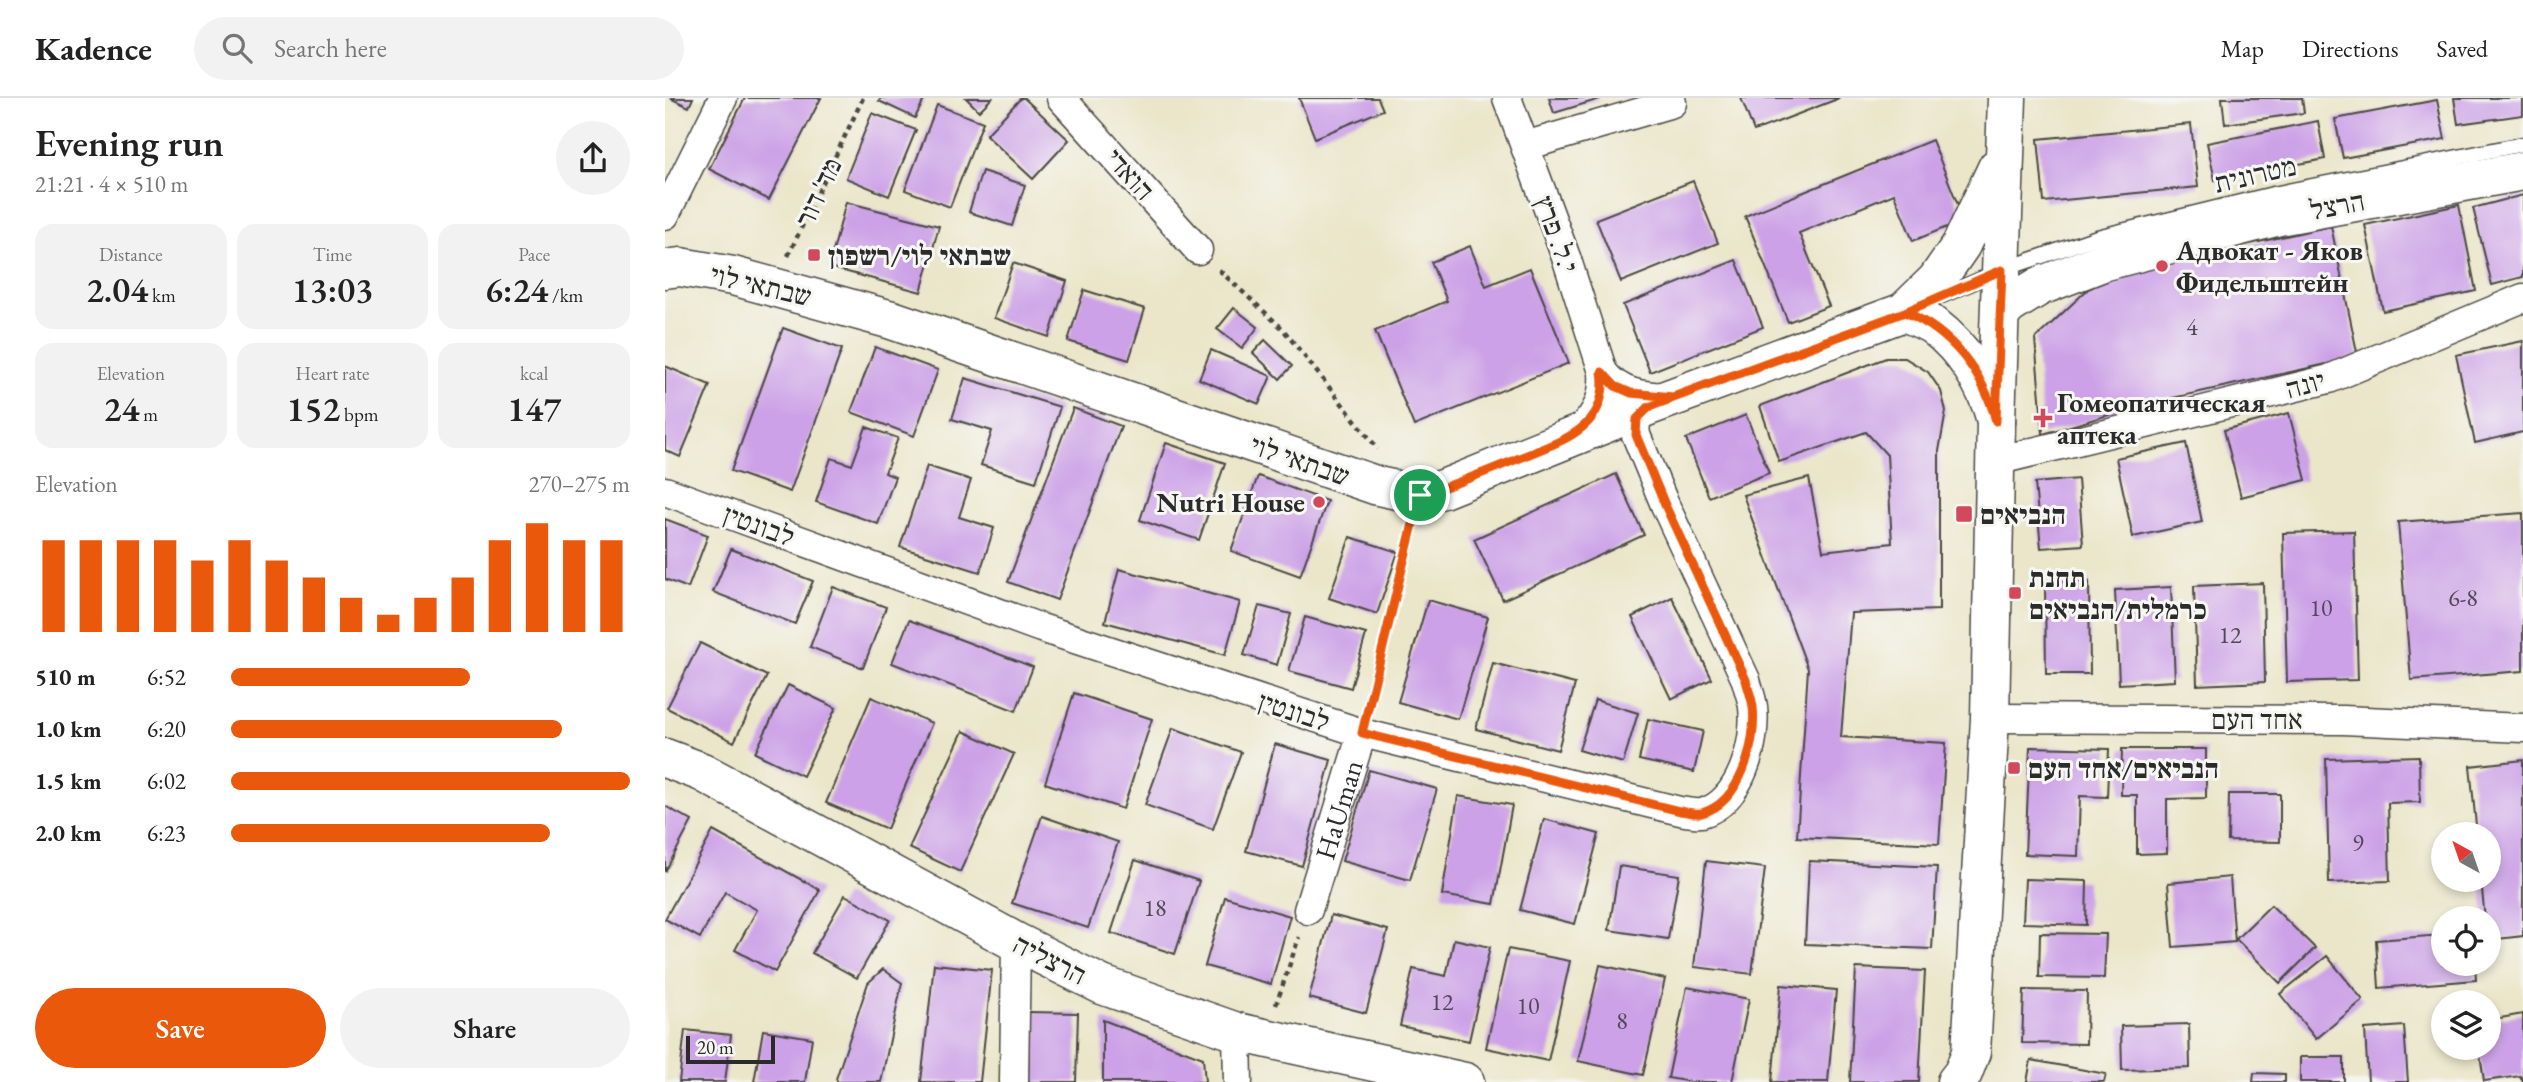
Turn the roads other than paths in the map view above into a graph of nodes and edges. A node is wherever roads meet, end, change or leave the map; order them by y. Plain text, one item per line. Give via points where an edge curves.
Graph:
1 (723, 98) edge
2 (1061, 98) edge
3 (1507, 98) edge
4 (1671, 98) edge
5 (2007, 98) edge
6 (2523, 144) edge
7 (1525, 146) junction
8 (2006, 147) junction
9 (2523, 171) edge
10 (665, 215) edge
11 (1198, 250) road end
12 (665, 270) edge
13 (2002, 270) junction
14 (2523, 298) edge
15 (1905, 312) junction
16 (2001, 314) junction
17 (1602, 372) junction
18 (1661, 402) junction
19 (1996, 421) junction
20 (1564, 440) junction
21 (1996, 461) junction
22 (665, 491) edge
23 (1990, 718) junction
24 (2523, 729) edge
25 (1362, 733) junction
26 (665, 758) edge
27 (1308, 910) road end
28 (1016, 942) junction
29 (1251, 1036) junction
30 (1966, 1072) edge
31 (1014, 1082) edge
32 (1238, 1082) edge
33 (1465, 1082) edge

1 - 10 street
2 - 11 street, הואדי
3 - 7 street, י.ל. פרץ
4 - 7 street via 1672,103
5 - 8 street
6 - 13 lane, מטרונית via 2273,194 2097,237
7 - 17 street, י.ל. פרץ
8 - 13 street
8 - 15 street via 1961,245 1936,281
9 - 16 street, הרצל via 2279,216 2105,261 2040,286
12 - 20 street, שבתאי לוי via 680,267 733,276 891,320 1378,486 1420,495
13 - 15 lane, מטרונית
13 - 16 street
14 - 21 street, יונה via 2329,380
15 - 18 street, שבתאי לוי
15 - 19 street via 1932,325 1953,344 1980,380
16 - 19 street
17 - 18 street via 1615,386
17 - 20 street, י.ל. פרץ via 1596,413
18 - 20 street, שבתאי לוי
18 - 25 street, לבונטין via 1637,419 1636,435 1746,680 1753,707 1753,737 1735,788 1701,813 1680,811
19 - 21 street
21 - 23 street
22 - 25 street, לבונטין via 1041,628
23 - 24 street, אחד העם via 2343,720
23 - 30 street
25 - 27 street, HaUman
26 - 28 street, הרצליה via 702,772
28 - 29 street, הרצליה via 1102,985
28 - 31 street
29 - 32 street
29 - 33 street, הרצליה

